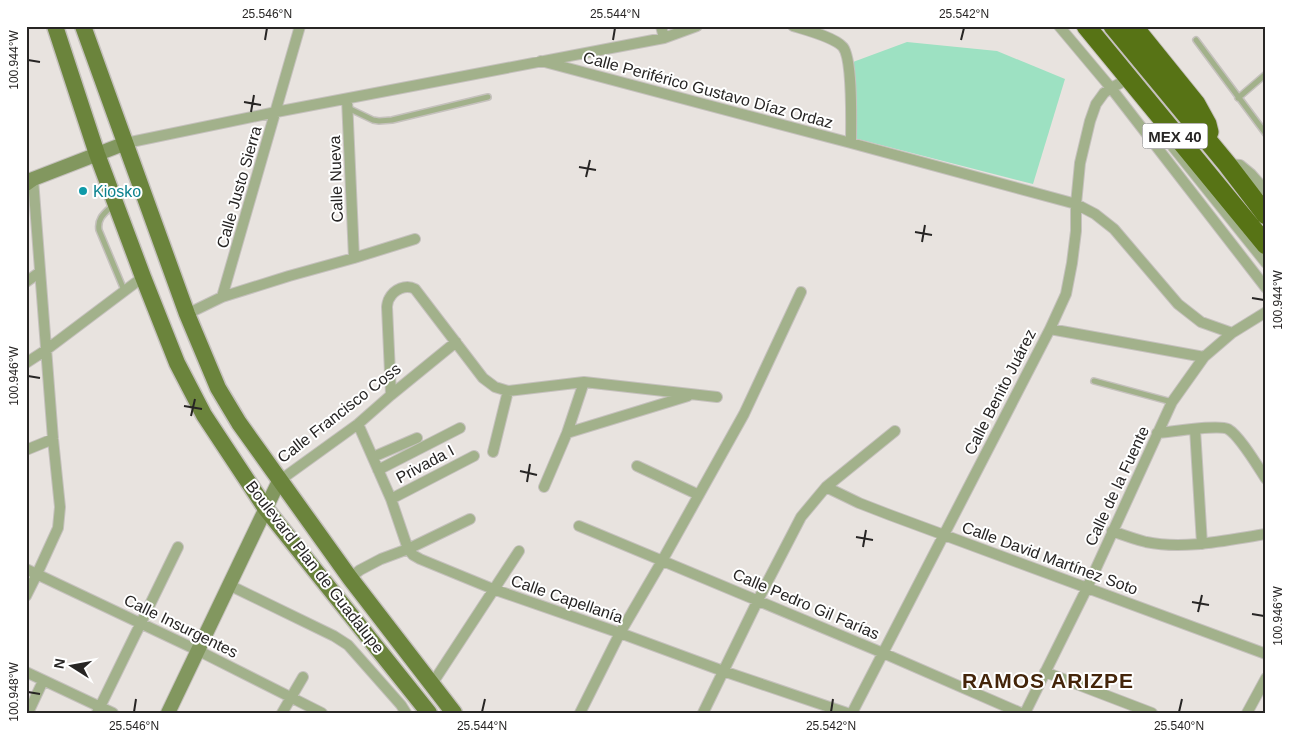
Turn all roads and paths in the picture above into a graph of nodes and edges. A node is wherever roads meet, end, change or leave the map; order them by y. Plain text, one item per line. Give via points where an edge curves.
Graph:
1 (55, 26) edge
2 (83, 26) edge
3 (300, 26) edge
4 (661, 26) edge
5 (697, 26) edge
6 (793, 26) edge
7 (1060, 26) edge
8 (1086, 26) edge
9 (1113, 26) edge
10 (1133, 26) edge
11 (664, 38) junction
12 (1196, 40) dead end
13 (541, 61) junction
14 (1266, 74) edge
15 (1128, 79) junction
16 (1111, 88) junction
17 (488, 97) dead end
18 (1144, 98) junction
19 (1238, 98) junction
20 (348, 103) junction
21 (276, 112) junction
22 (1266, 134) edge
23 (126, 143) junction
24 (851, 143) junction
25 (1212, 146) junction
26 (97, 154) junction
27 (1227, 164) junction
28 (30, 182) edge
29 (1266, 191) edge
30 (115, 202) junction
31 (1076, 204) junction
32 (1266, 215) edge
33 (416, 239) dead end
34 (1266, 244) edge
35 (354, 258) junction
36 (1266, 263) edge
37 (40, 272) junction
38 (143, 277) junction
39 (26, 282) edge
40 (1266, 288) edge
41 (125, 291) junction
42 (801, 292) dead end
43 (222, 297) junction
44 (1266, 312) edge
45 (187, 314) junction
46 (1050, 329) junction
47 (1232, 333) junction
48 (456, 342) junction
49 (46, 350) junction
50 (1204, 357) junction
51 (26, 363) edge
52 (1094, 381) dead end
53 (584, 382) junction
54 (508, 391) junction
55 (694, 394) junction
56 (391, 396) junction
57 (717, 397) dead end
58 (1172, 402) junction
59 (358, 424) junction
60 (460, 428) dead end
61 (1195, 429) junction
62 (895, 431) dead end
63 (567, 433) junction
64 (1158, 433) junction
65 (418, 438) dead end
66 (53, 439) junction
67 (26, 450) edge
68 (493, 452) dead end
69 (474, 456) dead end
70 (373, 458) junction
71 (637, 466) dead end
72 (378, 470) junction
73 (1266, 479) edge
74 (279, 481) junction
75 (544, 487) dead end
76 (826, 487) junction
77 (699, 494) junction
78 (391, 499) junction
79 (266, 509) junction
80 (470, 519) dead end
81 (579, 526) dead end
82 (1112, 531) junction
83 (944, 534) junction
84 (1266, 534) edge
85 (1202, 544) junction
86 (178, 548) dead end
87 (408, 549) junction
88 (519, 551) dead end
89 (662, 560) junction
90 (26, 569) edge
91 (37, 574) junction
92 (350, 578) junction
93 (229, 585) junction
94 (1087, 588) junction
95 (493, 589) junction
96 (26, 596) edge
97 (758, 600) junction
98 (142, 623) junction
99 (620, 633) junction
100 (197, 650) junction
101 (883, 652) junction
102 (1266, 654) edge
103 (723, 671) junction
104 (26, 672) edge
105 (1045, 672) junction
106 (303, 677) dead end
107 (1266, 678) edge
108 (44, 681) junction
109 (432, 684) junction
110 (291, 697) junction
111 (98, 710) edge
112 (28, 713) edge
113 (113, 713) edge
114 (168, 713) edge
115 (282, 713) edge
116 (322, 713) edge
117 (406, 713) edge
118 (429, 713) edge
119 (454, 713) edge
120 (580, 713) edge
121 (703, 713) edge
122 (847, 713) edge
123 (852, 713) edge
124 (1023, 713) edge
125 (1152, 713) edge
126 (1246, 713) edge

1 - 26 main road, Boulevard Plan de Guadalupe
2 - 23 main road, Boulevard Plan de Guadalupe
3 - 21 street, Calle Justo Sierra
4 - 11 street
5 - 11 street
6 - 24 street via 838,43 844,49 850,72
7 - 16 street
8 - 15 highway, MEX 40
9 - 25 highway, MEX 40
10 - 25 highway via 1196,104 1207,124
11 - 13 street
12 - 19 lane
13 - 20 street, Calle Periférico Gustavo Díaz Ordaz
13 - 24 street, Calle Periférico Gustavo Díaz Ordaz
14 - 19 lane
15 - 16 street, Calle Benito Juárez
15 - 18 highway, MEX 40
16 - 31 street, Calle Benito Juárez via 1096,104 1090,121 1080,163
16 - 40 street
17 - 20 lane via 379,121
18 - 34 highway, MEX 40
18 - 36 street via 1173,146
19 - 22 lane
20 - 21 street, Calle Periférico Gustavo Díaz Ordaz
20 - 35 street, Calle Nueva
21 - 23 street, Calle Periférico Gustavo Díaz Ordaz
21 - 43 street, Calle Justo Sierra
23 - 26 street
23 - 45 main road, Boulevard Plan de Guadalupe
24 - 31 street, Calle Periférico Gustavo Díaz Ordaz
25 - 27 highway, MEX 40
26 - 28 street
26 - 30 main road, Boulevard Plan de Guadalupe
27 - 29 street via 1240,165
27 - 32 highway, MEX 40
28 - 37 street
30 - 38 main road, Boulevard Plan de Guadalupe
30 - 41 lane via 101,216 98,225
31 - 46 street, Calle Benito Juárez via 1076,231 1066,294
31 - 47 street, Calle Periférico Gustavo Díaz Ordaz via 1114,229 1178,304 1201,322
33 - 35 street
35 - 43 street
37 - 39 street
37 - 49 street
38 - 41 street
38 - 79 main road, Boulevard Plan de Guadalupe via 177,362 204,415
41 - 49 street
42 - 77 street via 744,414
43 - 45 street
44 - 47 street, Calle de la Fuente
45 - 74 main road, Boulevard Plan de Guadalupe via 218,388
46 - 50 street
46 - 83 street, Calle Benito Juárez
47 - 50 street, Calle de la Fuente
48 - 54 street via 483,378 494,387
48 - 56 street, Calle Francisco Coss
48 - 56 street via 415,289 410,286 394,293 387,307
49 - 51 street
49 - 66 street
50 - 58 street, Calle de la Fuente
52 - 58 lane
53 - 54 street
53 - 55 street
53 - 63 street
54 - 68 street
55 - 57 street
55 - 63 street
56 - 59 street, Calle Francisco Coss
58 - 64 street, Calle de la Fuente
59 - 70 street
59 - 74 street, Calle Francisco Coss
60 - 72 street
61 - 64 street
61 - 73 street via 1222,428 1230,431
61 - 85 street
62 - 76 street
63 - 75 street
64 - 82 street, Calle de la Fuente
65 - 70 street
66 - 67 street
66 - 91 street via 60,507 58,528
69 - 78 street, Privada I
70 - 72 street
71 - 77 street
72 - 78 street
74 - 79 street, Calle Francisco Coss
74 - 92 main road, Boulevard Plan de Guadalupe
76 - 83 street, Calle David Martínez Soto via 859,503
76 - 97 street via 801,517
77 - 89 street
78 - 87 street
79 - 93 street, Calle Francisco Coss
79 - 118 main road, Boulevard Plan de Guadalupe
80 - 87 street
81 - 89 street, Calle Pedro Gil Farías
82 - 85 street via 1146,542
82 - 94 street, Calle de la Fuente
83 - 94 street, Calle David Martínez Soto
83 - 101 street, Calle Benito Juárez
84 - 85 street
86 - 98 street
87 - 92 street via 381,559
87 - 95 street, Calle Capellanía via 420,559
88 - 95 street
89 - 97 street, Calle Pedro Gil Farías
89 - 99 street
90 - 91 street, Calle Insurgentes
91 - 96 street
91 - 98 street, Calle Insurgentes
92 - 109 main road, Boulevard Plan de Guadalupe
93 - 100 street, Calle Francisco Coss
93 - 117 street via 348,645
94 - 102 street, Calle David Martínez Soto
94 - 105 street, Calle de la Fuente
95 - 99 street, Calle Capellanía
95 - 109 street
97 - 101 street, Calle Pedro Gil Farías
97 - 103 street
98 - 100 street, Calle Insurgentes
98 - 111 street
99 - 103 street, Calle Capellanía
99 - 120 street
100 - 110 street, Calle Insurgentes
100 - 114 street, Calle Francisco Coss
101 - 123 street, Calle Benito Juárez
101 - 124 street, Calle Pedro Gil Farías
103 - 121 street
103 - 122 street, Calle Capellanía
104 - 108 street
105 - 124 street, Calle de la Fuente
105 - 125 street
106 - 110 street
107 - 126 street
108 - 111 street
108 - 112 street
109 - 119 main road, Boulevard Plan de Guadalupe
110 - 115 street
110 - 116 street, Calle Insurgentes
111 - 113 street

